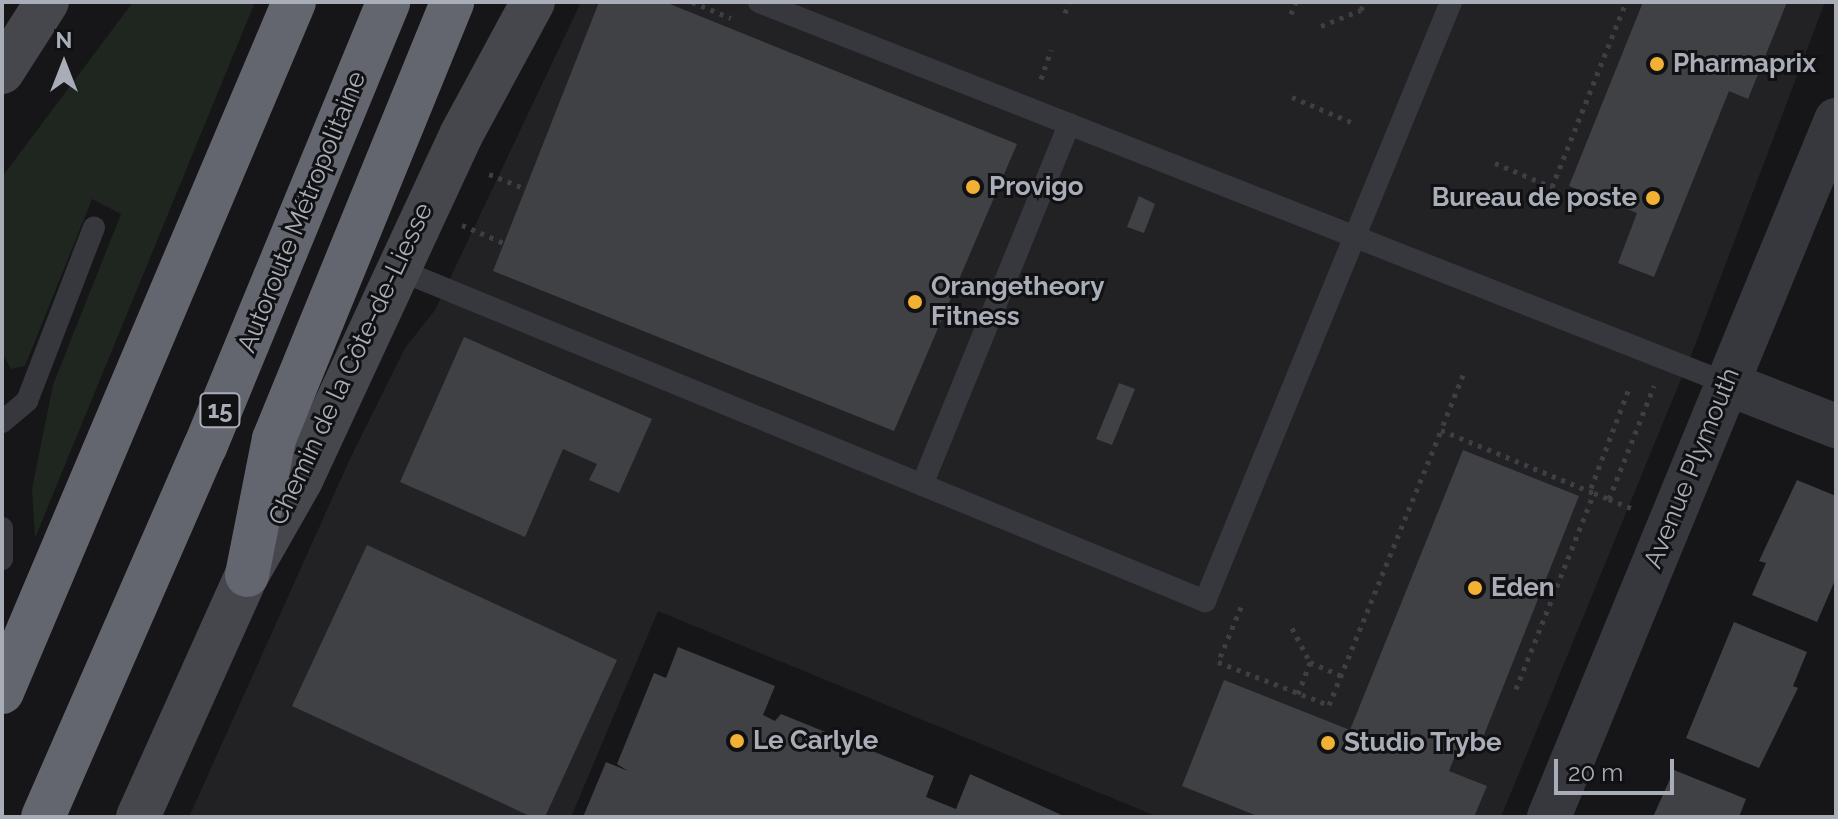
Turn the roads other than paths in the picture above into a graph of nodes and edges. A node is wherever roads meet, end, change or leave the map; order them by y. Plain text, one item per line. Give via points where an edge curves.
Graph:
1 (294, 2) edge
2 (388, 2) edge
3 (452, 2) edge
4 (516, 2) edge
5 (533, 2) edge
6 (759, 2) edge
7 (1451, 2) edge
8 (47, 7) edge
9 (503, 51) junction
10 (2, 72) edge
11 (1836, 120) edge
12 (1069, 124) junction
13 (94, 227) dead end
14 (1355, 237) junction
15 (397, 269) junction
16 (1726, 383) junction
17 (2, 422) edge
18 (1836, 426) edge
19 (922, 485) junction
20 (2, 528) edge
21 (2, 559) edge
22 (247, 575) junction
23 (2, 692) edge
24 (43, 817) edge
25 (138, 817) edge
26 (1549, 817) edge

1 - 23 highway
2 - 24 highway, Autoroute Métropolitaine / 15 via 205,447
3 - 22 highway via 274,439
4 - 9 main road
5 - 9 main road, Chemin de la Côte-de-Liesse
6 - 12 lane
7 - 14 lane
8 - 10 main road
9 - 15 main road, Chemin de la Côte-de-Liesse
11 - 16 street, Avenue Plymouth
12 - 14 lane
12 - 19 lane
13 - 17 lane via 27,401
14 - 16 lane
14 - 19 lane via 1205,601
15 - 19 lane
15 - 22 main road, Chemin de la Côte-de-Liesse via 301,480
16 - 18 street
16 - 26 street, Avenue Plymouth
20 - 21 lane
22 - 25 main road, Chemin de la Côte-de-Liesse

